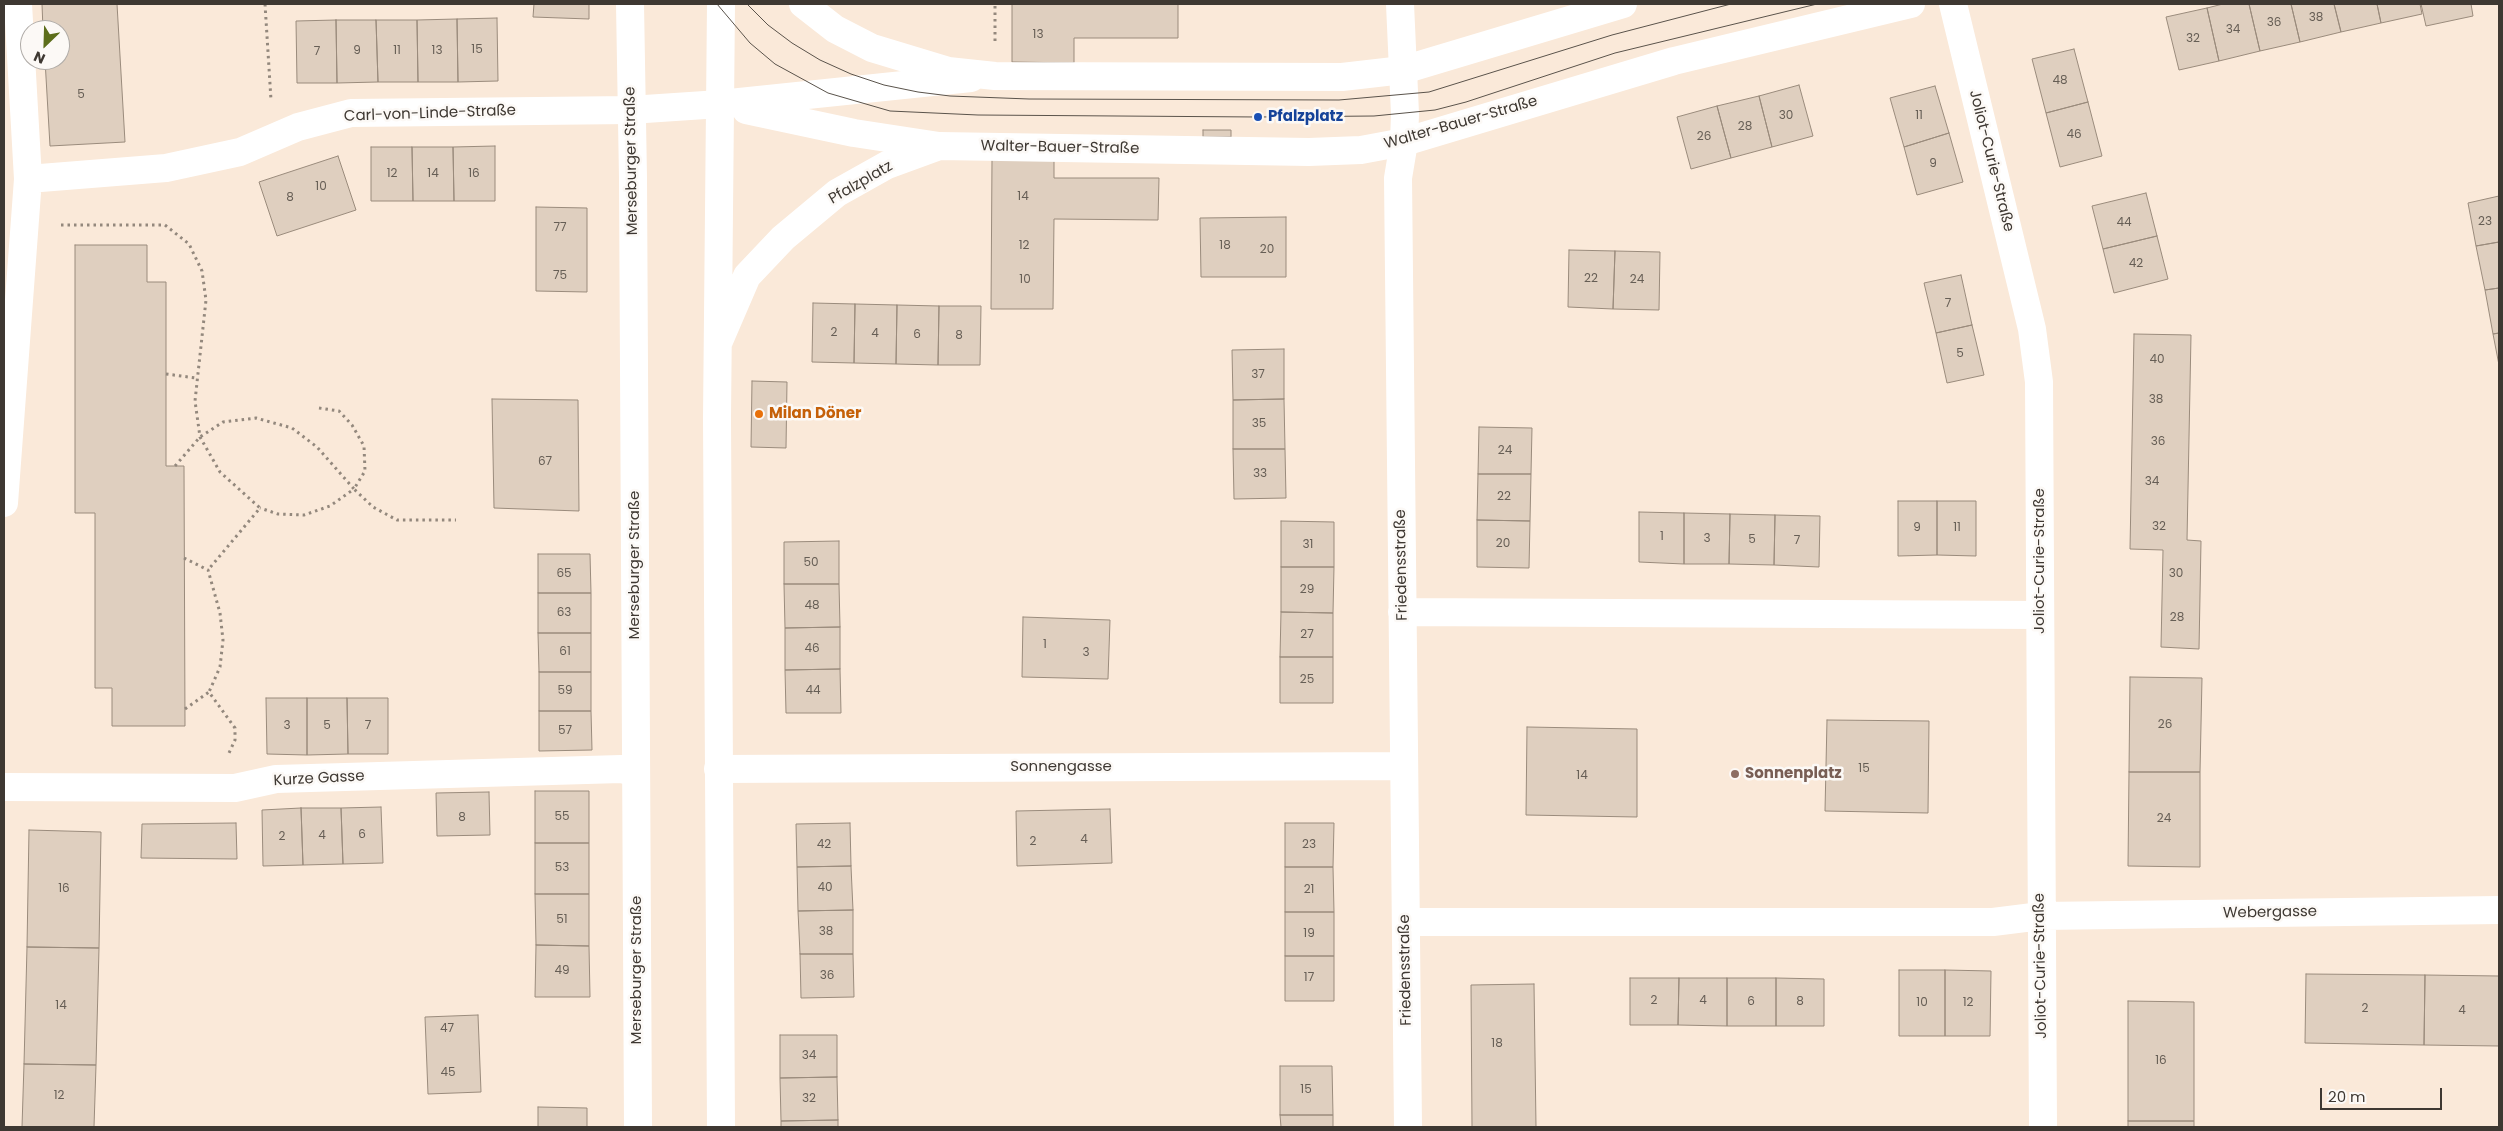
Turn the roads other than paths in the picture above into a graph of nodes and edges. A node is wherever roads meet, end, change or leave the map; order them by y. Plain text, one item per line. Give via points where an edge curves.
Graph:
1 (18, 4) edge
2 (630, 4) edge
3 (721, 4) edge
4 (803, 4) edge
5 (1400, 4) edge
6 (1623, 4) edge
7 (1911, 4) edge
8 (1953, 4) edge
9 (1404, 70) junction
10 (995, 76) junction
11 (720, 104) junction
12 (630, 110) junction
13 (1404, 142) junction
14 (938, 146) junction
15 (28, 179) junction
16 (18, 215) edge
17 (719, 340) junction
18 (4, 504) edge
19 (1402, 612) junction
20 (2040, 615) junction
21 (1403, 766) junction
22 (718, 769) junction
23 (635, 772) junction
24 (4, 787) edge
25 (2499, 910) edge
26 (2041, 916) junction
27 (1406, 922) junction
28 (638, 1127) edge
29 (721, 1127) edge
30 (1408, 1127) edge
31 (2043, 1127) edge

1 - 15 street
2 - 12 street, Merseburger Straße
3 - 11 street
4 - 10 street via 835,29 872,48 948,71
5 - 9 street, Friedensstraße
6 - 9 street
7 - 13 street, Walter-Bauer-Straße via 1674,61
8 - 20 street, Joliot-Curie-Straße via 2032,329 2039,382
9 - 10 street via 1342,76
9 - 13 street, Friedensstraße
10 - 11 street, Pfalzplatz
11 - 12 street, Pfalzplatz
11 - 14 street, Pfalzplatz via 854,133
11 - 17 street
12 - 15 street, Carl-von-Linde-Straße via 351,113 298,127 240,152 166,168
12 - 23 street, Merseburger Straße
13 - 14 street, Walter-Bauer-Straße via 1361,150 1310,152
13 - 19 street, Friedensstraße via 1398,178
14 - 17 street, Pfalzplatz via 887,165 837,193 783,238 747,276
15 - 16 street
16 - 18 street
17 - 22 street via 716,418
19 - 20 street
19 - 21 street, Friedensstraße
20 - 26 street, Joliot-Curie-Straße
21 - 22 street, Sonnengasse
21 - 27 street, Friedensstraße
22 - 29 street
23 - 24 street, Kurze Gasse via 621,769 276,779 234,788
23 - 28 street, Merseburger Straße
25 - 26 street, Webergasse
26 - 27 street via 1993,922
26 - 31 street, Joliot-Curie-Straße
27 - 30 street, Friedensstraße

